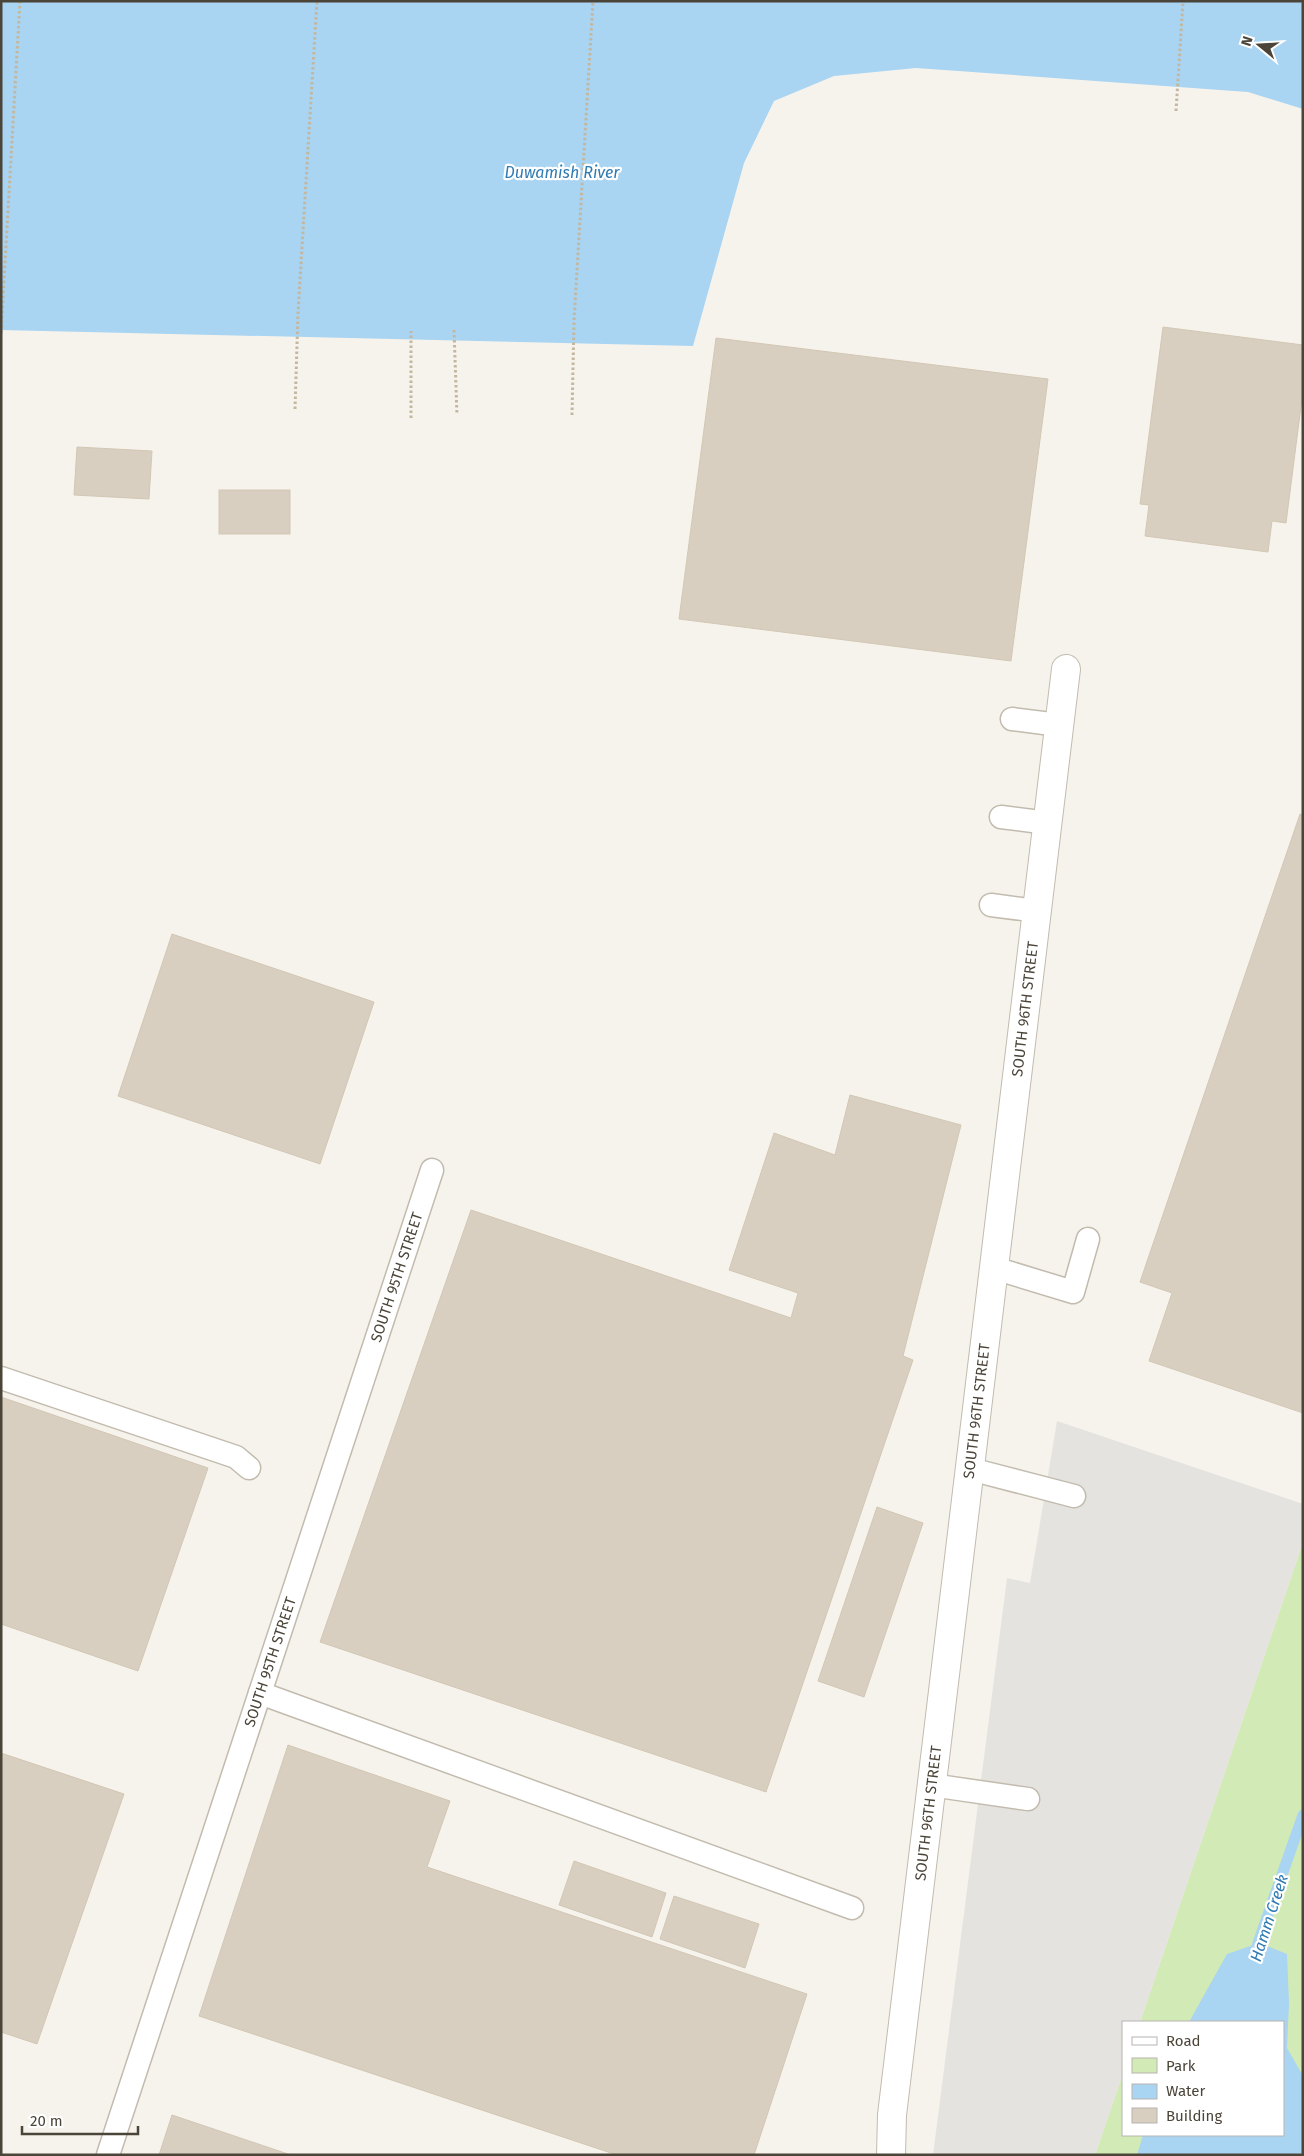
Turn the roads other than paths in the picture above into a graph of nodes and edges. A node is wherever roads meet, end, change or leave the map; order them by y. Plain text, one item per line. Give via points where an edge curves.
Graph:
1 (1066, 669) dead end
2 (1012, 719) dead end
3 (1060, 725) junction
4 (1001, 816) dead end
5 (1048, 823) junction
6 (991, 905) dead end
7 (1037, 911) junction
8 (432, 1170) dead end
9 (1088, 1239) dead end
10 (994, 1268) junction
11 (1, 1378) edge
12 (249, 1468) dead end
13 (970, 1469) junction
14 (1074, 1496) dead end
15 (260, 1693) junction
16 (931, 1786) junction
17 (1028, 1799) dead end
18 (852, 1908) dead end
19 (108, 2155) edge
20 (891, 2155) edge

1 - 3 street, SOUTH 96TH STREET
2 - 3 lane
3 - 5 street, SOUTH 96TH STREET
4 - 5 lane
5 - 7 street, SOUTH 96TH STREET
6 - 7 lane
7 - 10 street, SOUTH 96TH STREET
8 - 15 lane, SOUTH 95TH STREET
9 - 10 lane via 1073,1292
10 - 13 street, SOUTH 96TH STREET
11 - 12 lane via 236,1457
13 - 14 lane
13 - 16 street, SOUTH 96TH STREET
15 - 18 lane
15 - 19 lane, SOUTH 95TH STREET
16 - 17 lane
16 - 20 street, SOUTH 96TH STREET via 892,2115

